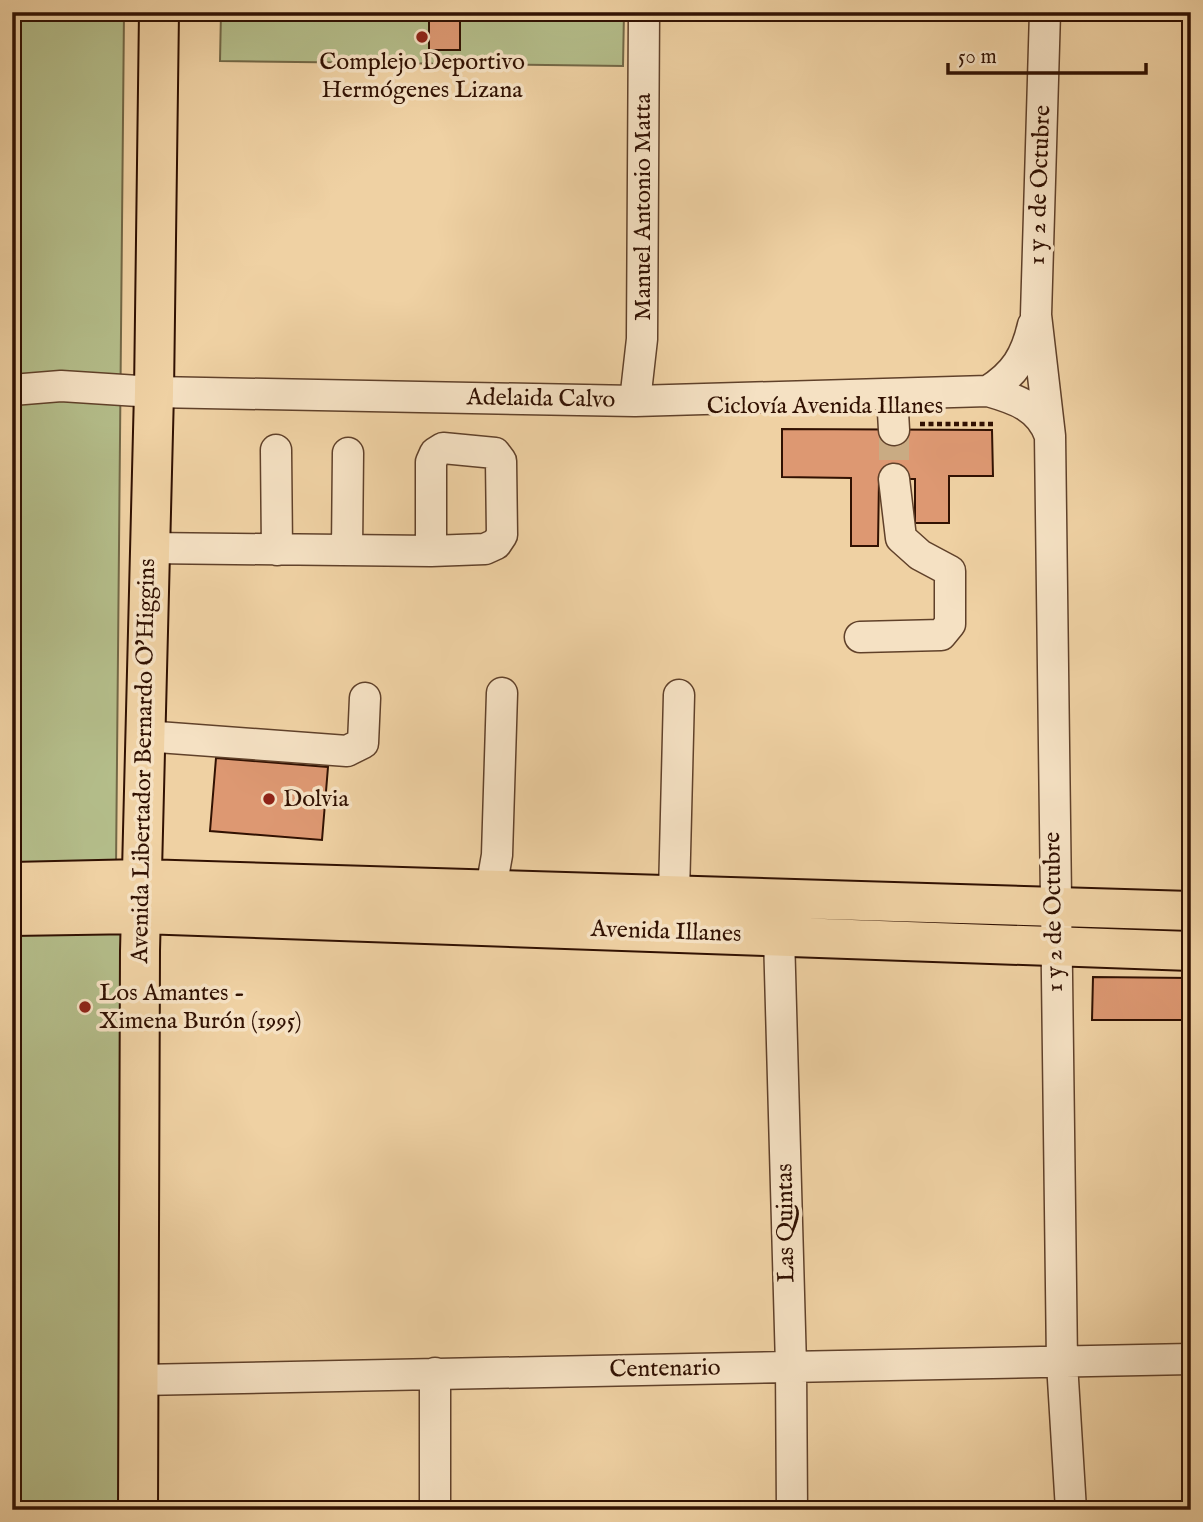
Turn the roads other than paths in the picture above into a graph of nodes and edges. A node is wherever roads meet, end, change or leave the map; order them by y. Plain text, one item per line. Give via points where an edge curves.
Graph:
1 (159, 12) edge
2 (644, 12) edge
3 (1045, 12) edge
4 (1036, 315) junction
5 (12, 390) edge
6 (988, 391) junction
7 (154, 392) junction
8 (892, 394) junction
9 (635, 401) junction
10 (893, 427) tunnel mouth
11 (1050, 436) junction
12 (276, 450) dead end
13 (348, 453) dead end
14 (894, 479) tunnel mouth
15 (148, 548) junction
16 (277, 550) junction
17 (347, 550) junction
18 (431, 551) dead end
19 (860, 637) dead end
20 (502, 693) dead end
21 (678, 695) dead end
22 (365, 698) dead end
23 (144, 736) junction
24 (12, 881) edge
25 (491, 889) junction
26 (674, 894) junction
27 (141, 897) junction
28 (1054, 908) junction
29 (1191, 911) edge
30 (12, 916) edge
31 (779, 936) junction
32 (1054, 948) junction
33 (1191, 951) edge
34 (1191, 1359) edge
35 (1062, 1363) junction
36 (791, 1366) junction
37 (435, 1373) junction
38 (139, 1380) junction
39 (138, 1510) edge
40 (435, 1510) edge
41 (792, 1510) edge
42 (1071, 1510) edge

1 - 7 main road, Avenida Libertador Bernardo O'Higgins
2 - 9 street, Manuel Antonio Matta via 642,339
3 - 4 street, 1 y 2 de Octubre
4 - 6 street, 1 y 2 de Octubre via 1020,364
4 - 11 street, 1 y 2 de Octubre
5 - 7 street, Adelaida Calvo via 61,386
6 - 8 street, Adelaida Calvo
6 - 11 street, Adelaida Calvo via 1027,405 1045,423
7 - 9 street, Adelaida Calvo
7 - 15 main road, Avenida Libertador Bernardo O'Higgins
8 - 9 street, Adelaida Calvo
8 - 10 street
11 - 28 street, 1 y 2 de Octubre
12 - 16 street
13 - 17 street
14 - 19 street via 901,538 950,571 950,624 941,635
15 - 16 street
15 - 23 main road, Avenida Libertador Bernardo O'Higgins
16 - 17 street
17 - 18 street
20 - 25 street via 497,855
21 - 26 street
22 - 23 street via 363,743 347,751
23 - 27 main road, Avenida Libertador Bernardo O'Higgins
24 - 27 main road
25 - 26 main road, Avenida Illanes
25 - 27 main road, Avenida Illanes
26 - 28 main road, Avenida Illanes
27 - 30 main road
27 - 31 main road, Avenida Illanes
27 - 38 main road, Avenida Libertador Bernardo O'Higgins
28 - 29 main road, Avenida Illanes
28 - 32 street, 1 y 2 de Octubre
31 - 32 main road, Avenida Illanes
31 - 36 street, Las Quintas
32 - 33 main road, Avenida Illanes
32 - 35 street, 1 y 2 de Octubre
34 - 35 street, Centenario
35 - 36 street, Centenario
35 - 42 street, 1 y 2 de Octubre
36 - 37 street, Centenario
36 - 41 street, Las Quintas
37 - 38 street, Centenario
37 - 40 street
38 - 39 main road, Avenida Libertador Bernardo O'Higgins

